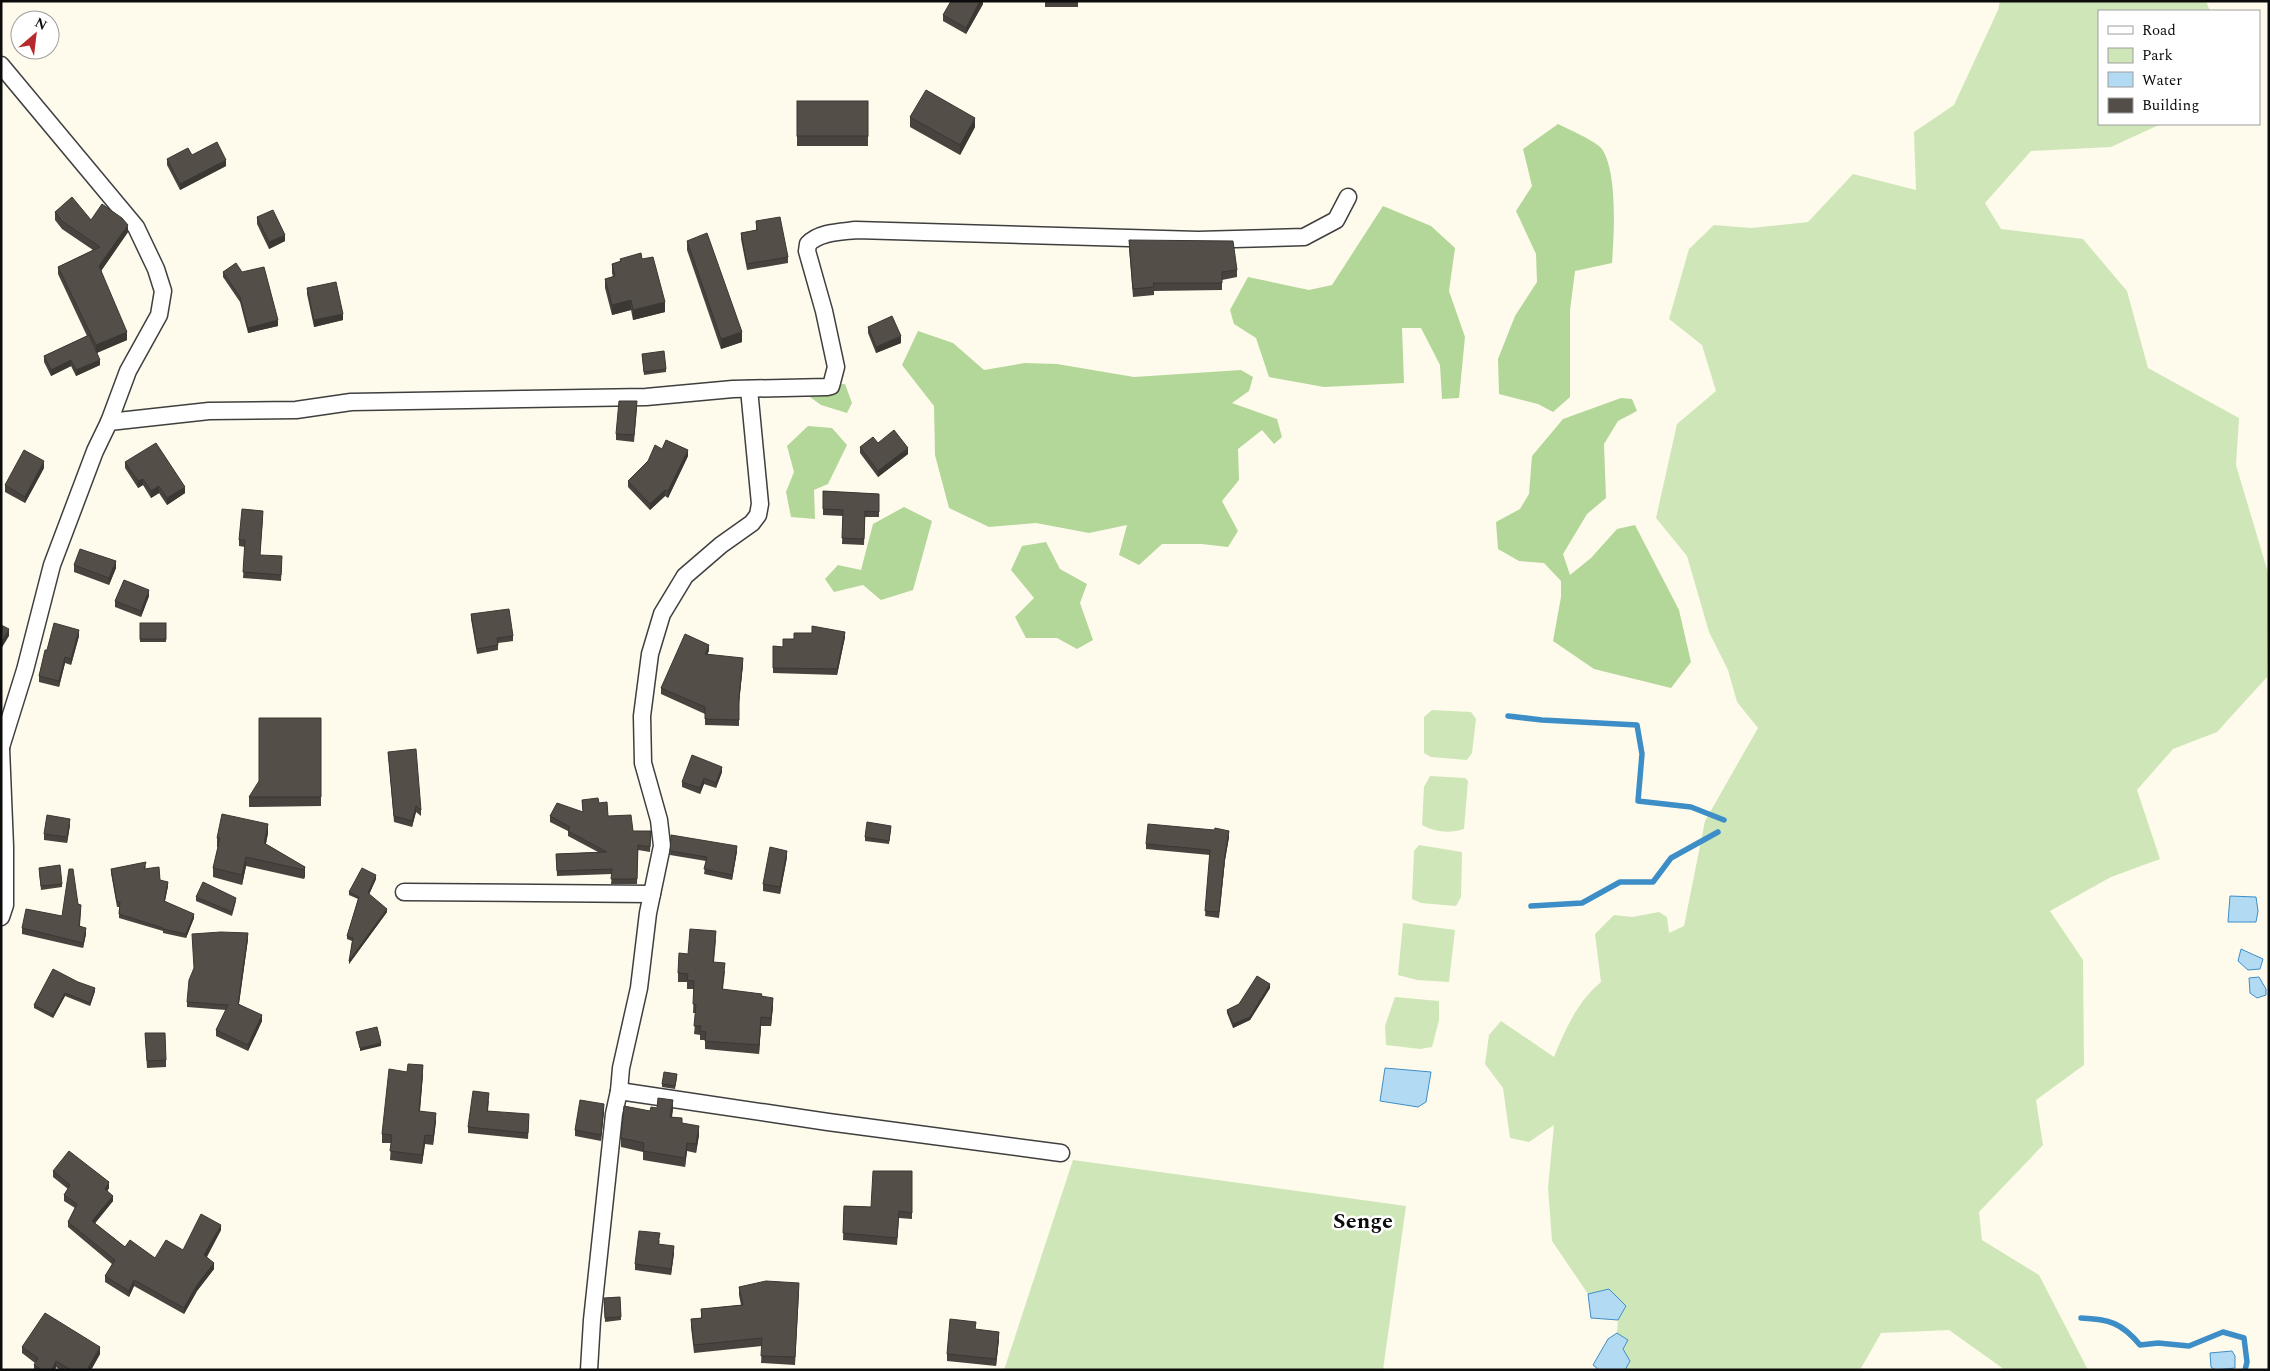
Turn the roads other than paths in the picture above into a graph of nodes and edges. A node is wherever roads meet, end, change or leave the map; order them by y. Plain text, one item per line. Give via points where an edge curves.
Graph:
1 (1, 65) edge
2 (1348, 197) dead end
3 (749, 389) junction
4 (109, 422) junction
5 (1, 748) edge
6 (404, 892) dead end
7 (652, 894) junction
8 (1, 917) edge
9 (620, 1091) junction
10 (1061, 1153) dead end
11 (589, 1370) edge

1 - 4 street via 136,228 156,269 162,291 159,315 128,371
2 - 3 street via 1336,220 1304,238 1198,240 856,230 812,239 807,251 836,367 831,386
3 - 4 street via 646,397 351,402 296,410 209,410
3 - 7 street via 760,504 758,515 686,576 662,614 650,654 642,716 643,763 659,820 662,846
4 - 5 street via 95,450 52,566
5 - 8 street via 5,847 5,905
6 - 7 street
7 - 9 street via 639,988 621,1068
9 - 10 street
9 - 11 street via 614,1114

